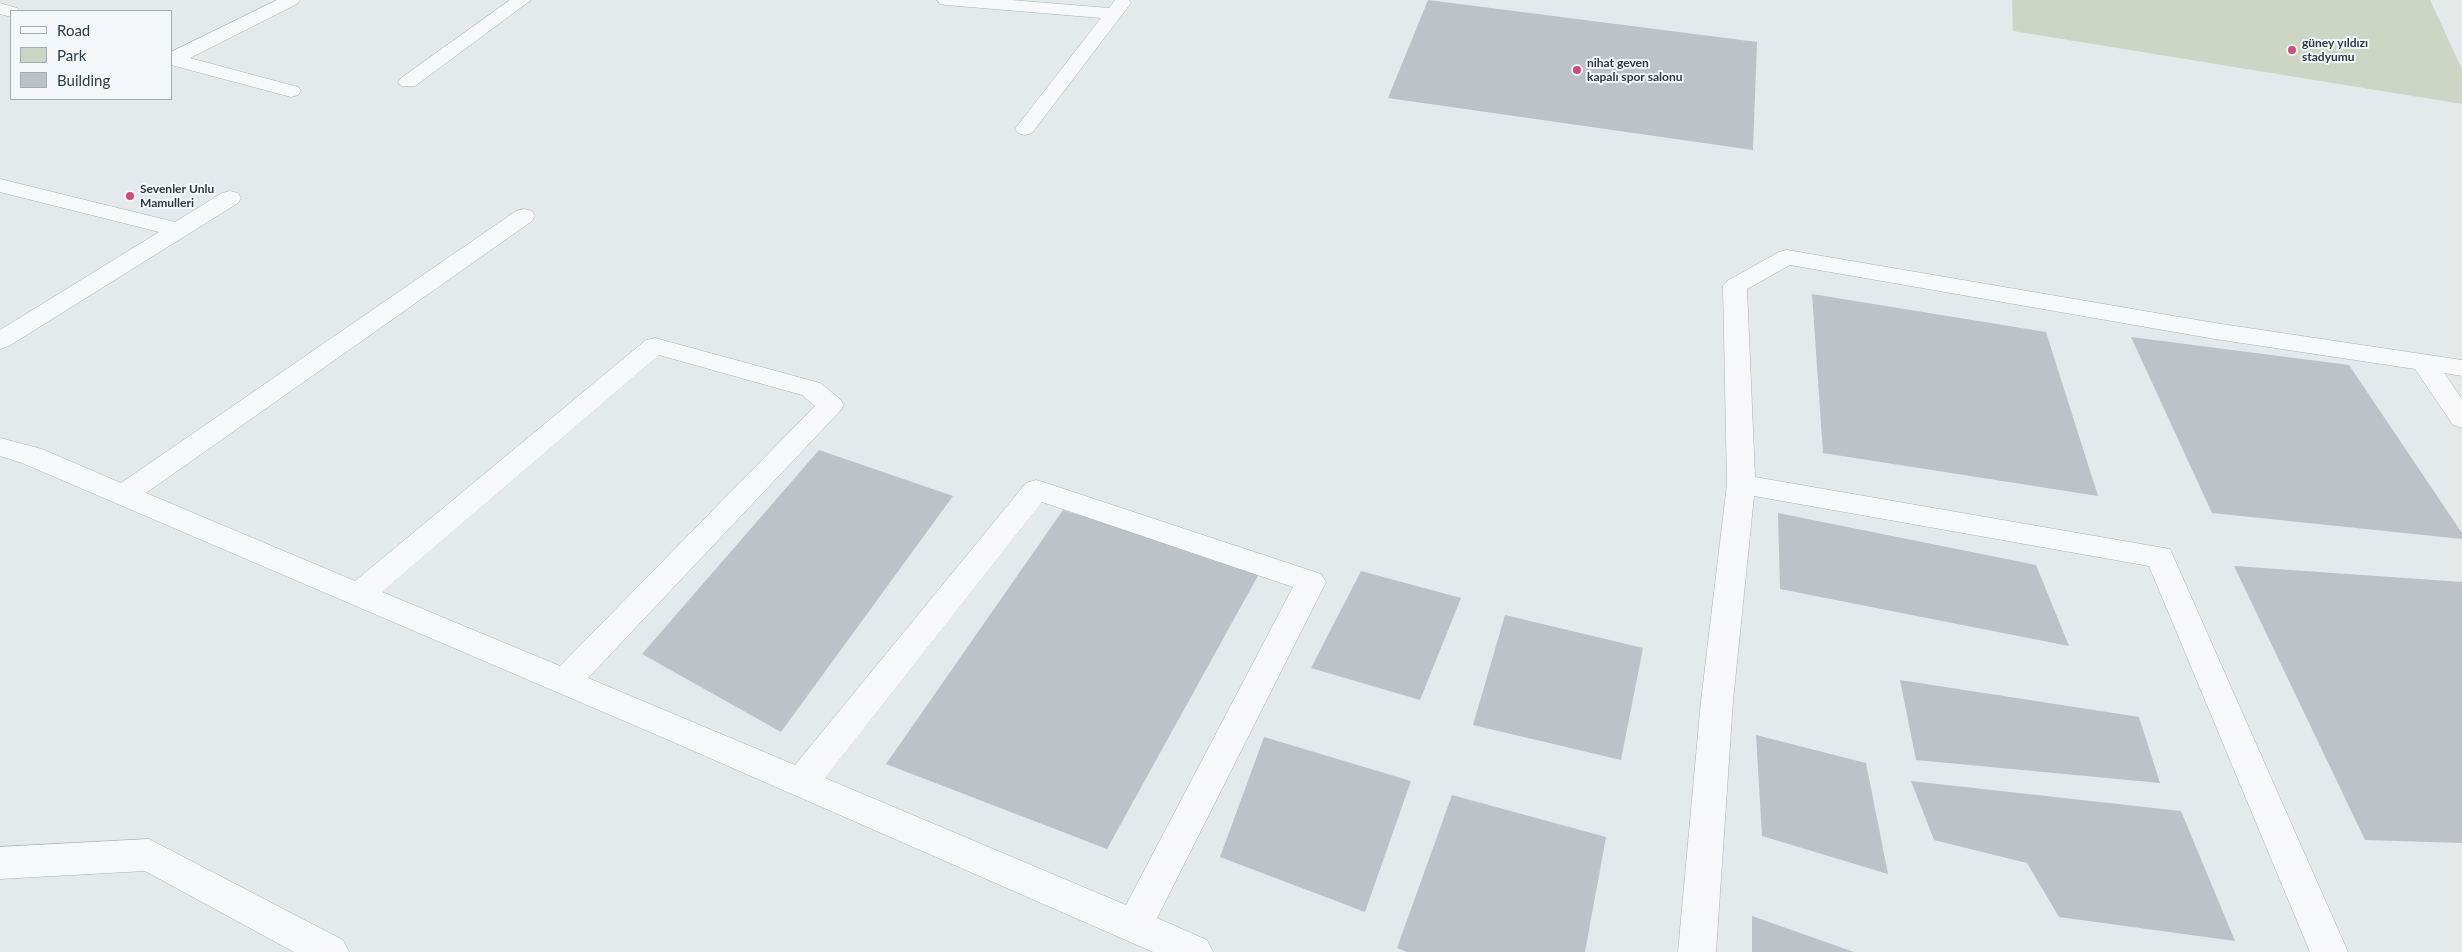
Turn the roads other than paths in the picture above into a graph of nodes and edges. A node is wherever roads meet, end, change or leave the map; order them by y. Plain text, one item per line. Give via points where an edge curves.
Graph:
1 (291, 0) edge
2 (522, 0) edge
3 (946, 0) edge
4 (1119, 7) edge
5 (172, 59) edge
6 (408, 82) dead end
7 (291, 91) dead end
8 (1025, 129) dead end
9 (0, 185) edge
10 (230, 198) dead end
11 (524, 216) dead end
12 (178, 230) junction
13 (0, 341) edge
14 (2422, 362) junction
15 (2462, 368) edge
16 (2462, 419) edge
17 (0, 447) edge
18 (1742, 484) junction
19 (123, 495) junction
20 (358, 595) junction
21 (565, 682) junction
22 (801, 783) junction
23 (0, 863) edge
24 (1134, 926) junction
25 (330, 952) edge
26 (1194, 952) edge
27 (1697, 952) edge
28 (2329, 952) edge

1 - 5 street
2 - 6 street
3 - 4 street
4 - 8 street
5 - 7 street
9 - 12 street
10 - 12 street
11 - 19 street
12 - 13 street
14 - 15 street
14 - 16 street
14 - 18 street via 2215,331 1787,257 1735,286
17 - 19 street via 32,456
18 - 27 street via 1717,701
18 - 28 street via 2160,558
19 - 20 street
20 - 21 street
20 - 21 street via 655,346 811,389 831,405
21 - 22 street
22 - 24 street
22 - 24 street via 1036,490 1311,582
23 - 25 street via 149,854
24 - 26 street

